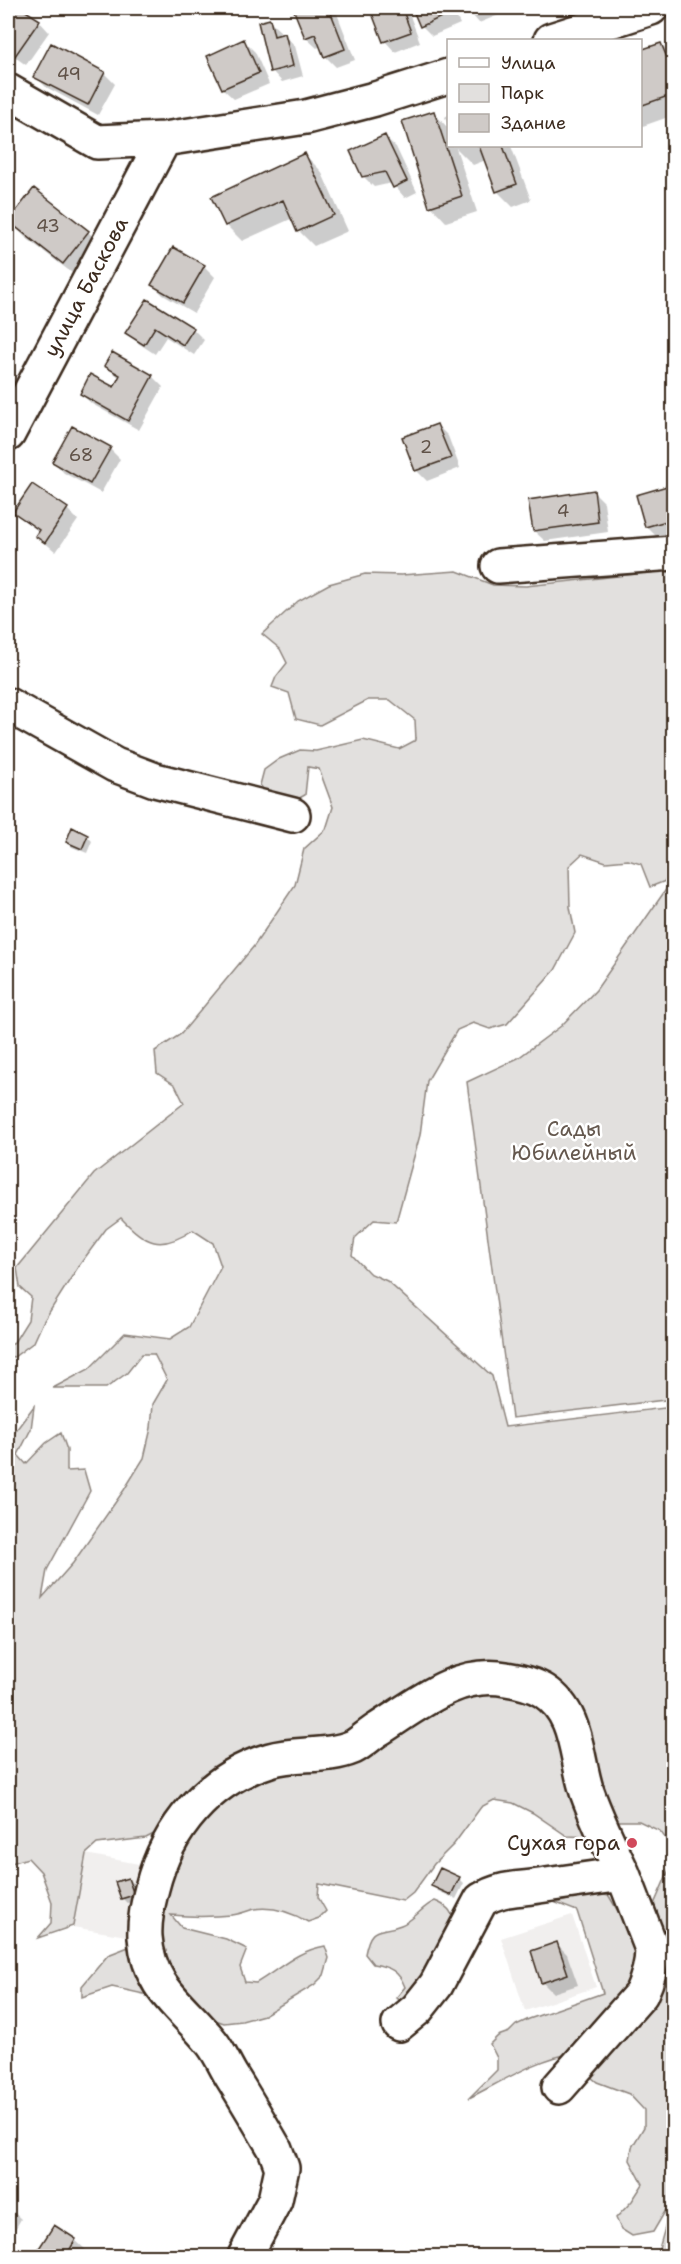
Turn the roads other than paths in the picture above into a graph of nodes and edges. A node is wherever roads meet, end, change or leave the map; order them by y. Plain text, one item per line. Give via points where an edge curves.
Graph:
1 (651, 8) edge
2 (554, 39) edge
3 (447, 76) edge
4 (8, 91) edge
5 (164, 140) junction
6 (8, 434) edge
7 (674, 553) edge
8 (498, 566) dead end
9 (8, 705) edge
10 (292, 814) dead end
11 (623, 1874) junction
12 (399, 2024) dead end
13 (559, 2087) dead end
14 (245, 2256) edge

1 - 2 street
3 - 5 street via 306,117
4 - 5 street via 97,142
5 - 6 street, улица Баскова
7 - 8 street
9 - 10 street via 115,765 155,780
11 - 12 street via 507,1889 482,1900 436,1984 417,2009
11 - 13 street via 652,1948 648,1978 636,1999
11 - 14 street via 594,1812 571,1724 562,1706 543,1690 494,1676 469,1678 447,1687 353,1747 297,1754 246,1770 218,1786 193,1809 173,1833 158,1866 145,1914 145,1938 159,1983 212,2043 275,2149 282,2168 275,2200

